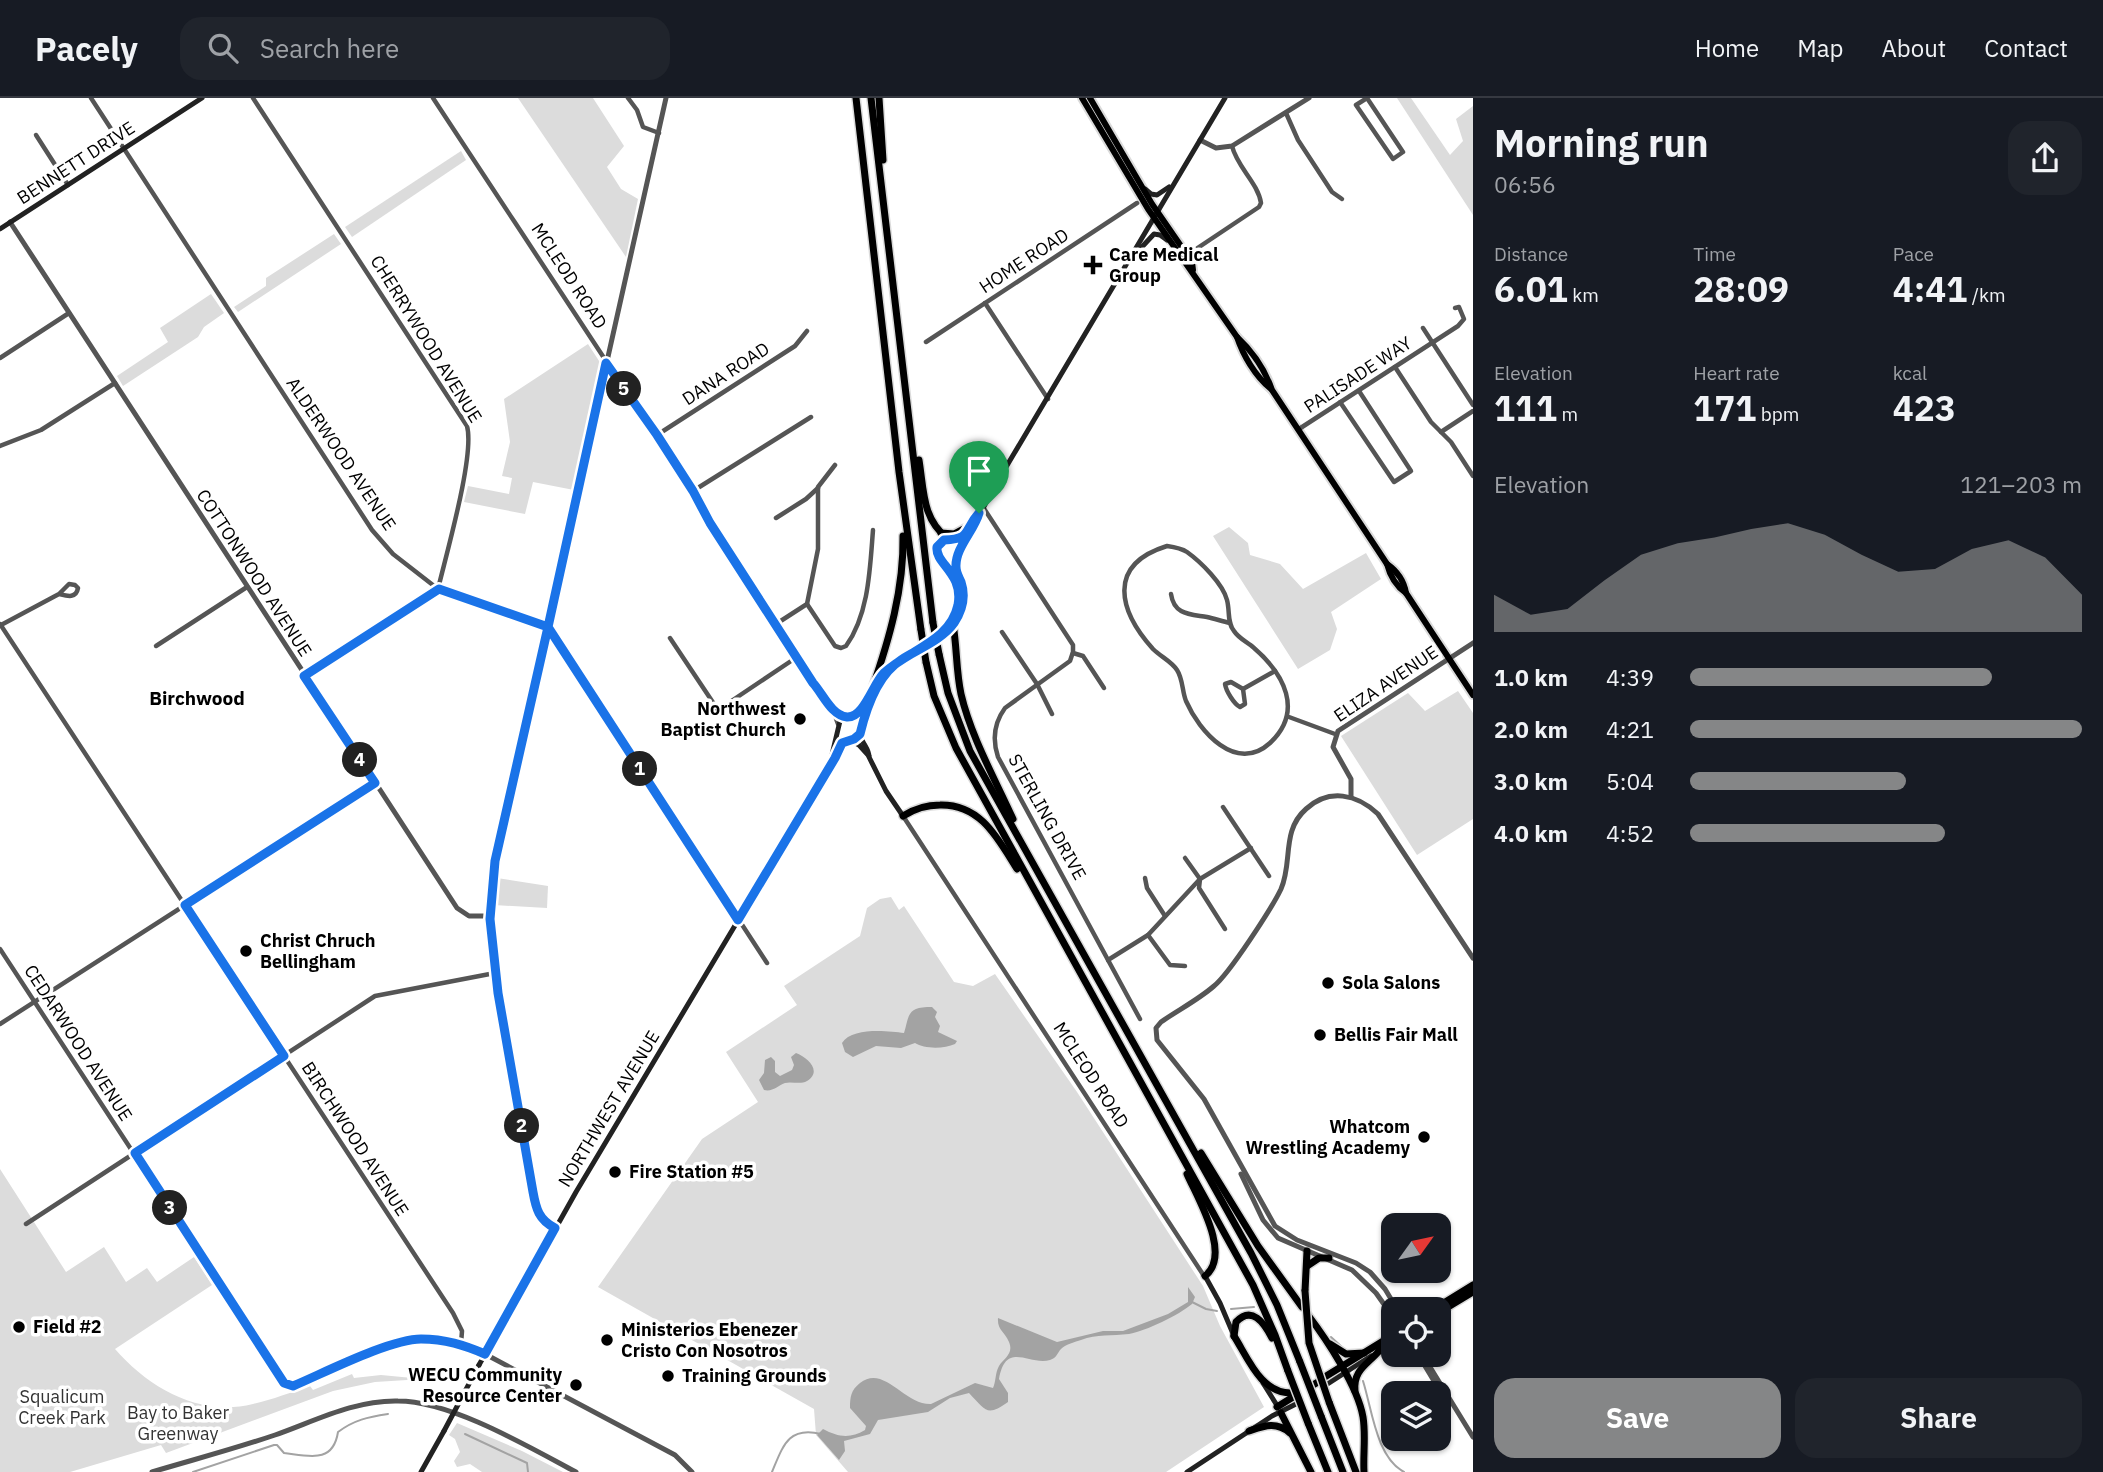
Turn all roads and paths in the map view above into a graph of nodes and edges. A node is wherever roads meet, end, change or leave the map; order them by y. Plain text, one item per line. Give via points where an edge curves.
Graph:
1 (91, 98) edge
2 (202, 98) edge
3 (253, 98) edge
4 (433, 98) edge
5 (628, 98) edge
6 (666, 98) edge
7 (853, 98) edge
8 (871, 98) edge
9 (879, 98) edge
10 (1086, 98) edge
11 (1225, 98) edge
12 (1309, 98) edge
13 (1367, 98) edge
14 (1286, 113) junction
15 (659, 132) junction
16 (36, 135) dead end
17 (1200, 140) junction
18 (1232, 146) junction
19 (124, 149) junction
20 (1183, 167) junction
21 (68, 185) junction
22 (1141, 185) junction
23 (1342, 199) dead end
24 (1137, 203) dead end
25 (1156, 214) junction
26 (886, 220) junction
27 (10, 222) junction
28 (0, 229) edge
29 (1178, 253) junction
30 (1187, 255) junction
31 (1129, 262) junction
32 (1194, 272) junction
33 (985, 303) junction
34 (1455, 308) dead end
35 (69, 313) junction
36 (1423, 328) dead end
37 (807, 331) dead end
38 (926, 342) dead end
39 (1433, 344) junction
40 (0, 358) edge
41 (606, 363) junction
42 (1395, 367) junction
43 (115, 383) junction
44 (906, 387) junction
45 (1359, 391) junction
46 (1048, 400) junction
47 (1340, 402) junction
48 (1473, 405) edge
49 (1473, 411) edge
50 (811, 417) dead end
51 (1299, 429) junction
52 (1441, 432) junction
53 (657, 435) junction
54 (0, 446) edge
55 (835, 465) dead end
56 (899, 472) junction
57 (1473, 475) edge
58 (818, 487) junction
59 (693, 491) junction
60 (981, 510) junction
61 (776, 518) dead end
62 (969, 526) junction
63 (873, 530) dead end
64 (938, 532) junction
65 (950, 540) junction
66 (958, 555) junction
67 (942, 561) junction
68 (247, 587) junction
69 (439, 589) junction
70 (59, 594) dead end
71 (1171, 594) dead end
72 (807, 604) junction
73 (1230, 623) junction
74 (0, 624) edge
75 (776, 624) junction
76 (953, 624) junction
77 (548, 627) junction
78 (1002, 632) dead end
79 (939, 636) junction
80 (670, 638) dead end
81 (1473, 643) edge
82 (156, 646) dead end
83 (1073, 653) junction
84 (797, 657) junction
85 (1449, 658) junction
86 (888, 670) junction
87 (1275, 671) junction
88 (304, 676) junction
89 (813, 683) junction
90 (1037, 684) junction
91 (1104, 688) dead end
92 (872, 689) junction
93 (1243, 689) junction
94 (1473, 695) edge
95 (1052, 714) dead end
96 (1289, 716) junction
97 (849, 717) junction
98 (838, 729) junction
99 (861, 729) junction
100 (1335, 734) junction
101 (849, 740) junction
102 (869, 757) junction
103 (830, 766) junction
104 (375, 783) junction
105 (1351, 796) junction
106 (1223, 807) dead end
107 (903, 816) junction
108 (1251, 848) junction
109 (1185, 858) dead end
110 (1038, 869) junction
111 (1269, 876) dead end
112 (1145, 878) dead end
113 (1199, 879) junction
114 (185, 905) junction
115 (490, 916) junction
116 (1165, 916) junction
117 (738, 920) junction
118 (1052, 922) junction
119 (1225, 929) dead end
120 (1148, 935) junction
121 (0, 949) edge
122 (1473, 958) edge
123 (1108, 960) junction
124 (767, 963) dead end
125 (1185, 966) dead end
126 (495, 973) junction
127 (34, 1003) junction
128 (1140, 1019) dead end
129 (0, 1024) edge
130 (284, 1056) junction
131 (1153, 1077) junction
132 (1156, 1111) junction
133 (135, 1153) junction
134 (26, 1224) dead end
135 (555, 1228) junction
136 (1305, 1246) junction
137 (1329, 1258) junction
138 (1307, 1266) junction
139 (1205, 1276) junction
140 (1473, 1285) edge
141 (1473, 1292) edge
142 (1390, 1297) edge
143 (1451, 1299) edge
144 (1381, 1301) edge
145 (1451, 1305) edge
146 (1302, 1307) dead end
147 (1308, 1315) dead end
148 (1234, 1336) junction
149 (1327, 1341) junction
150 (1381, 1342) edge
151 (461, 1344) junction
152 (1380, 1351) joint
153 (1364, 1353) junction
154 (485, 1354) junction
155 (1430, 1367) edge
156 (1342, 1370) junction
157 (1288, 1371) junction
158 (1261, 1380) junction
159 (1313, 1389) dead end
160 (1355, 1392) junction
161 (1279, 1410) junction
162 (1249, 1431) junction
163 (1293, 1436) junction
164 (1473, 1437) edge
165 (424, 1470) edge
166 (152, 1472) edge
167 (576, 1472) edge
168 (692, 1472) edge
169 (1186, 1472) edge
170 (1311, 1472) edge
171 (1328, 1472) edge
172 (1343, 1472) edge
173 (1356, 1472) edge
174 (1364, 1472) edge

1 - 19 street, ALDERWOOD AVENUE
2 - 19 main road, BENNETT DRIVE
3 - 69 street, CHERRYWOOD AVENUE via 467,426 470,435 464,474
4 - 41 street, MCLEOD ROAD
5 - 15 street via 643,127
6 - 15 street
7 - 56 highway
8 - 26 highway
9 - 26 highway
10 - 22 main road
10 - 25 main road
11 - 17 main road
12 - 14 street
13 - 13 street via 1403,152 1393,159 1356,104
14 - 18 street
14 - 23 street via 1298,140 1332,192
15 - 41 street
16 - 21 street
17 - 18 street via 1216,148
17 - 20 main road
18 - 30 street via 1261,203
19 - 21 main road, BENNETT DRIVE
19 - 69 street, ALDERWOOD AVENUE via 372,530 393,554
20 - 22 main road via 1162,193 1151,194
20 - 25 main road
21 - 27 main road, BENNETT DRIVE
22 - 25 main road
24 - 33 street, HOME ROAD
25 - 29 main road
25 - 30 main road
25 - 31 main road
26 - 44 highway
27 - 28 main road, BENNETT DRIVE
27 - 35 street, COTTONWOOD AVENUE
29 - 31 main road via 1164,237 1154,234
29 - 32 main road
30 - 32 main road
31 - 46 main road
32 - 51 main road
33 - 38 street, HOME ROAD
33 - 46 street
34 - 39 street, PALISADE WAY via 1459,307 1464,319
35 - 40 street
35 - 43 street, COTTONWOOD AVENUE
36 - 39 street, PALISADE WAY
37 - 53 street, DANA ROAD via 796,346
39 - 42 street, PALISADE WAY
39 - 48 street
41 - 53 street, MCLEOD ROAD
41 - 77 street
42 - 45 street, PALISADE WAY
42 - 52 street
43 - 54 street via 41,430
43 - 68 street, COTTONWOOD AVENUE
44 - 64 highway via 928,515
44 - 110 highway, bridge via 933,623 947,693 970,751
45 - 47 street, PALISADE WAY
45 - 47 street via 1411,471 1394,482
46 - 60 main road
47 - 51 street, PALISADE WAY
49 - 52 street
50 - 59 street
51 - 85 main road via 1387,564 1395,569
52 - 57 street
53 - 59 street, MCLEOD ROAD
55 - 58 street
56 - 92 highway via 903,525 900,587
56 - 118 highway, bridge via 934,696 956,748
58 - 61 street
58 - 72 street via 818,549
59 - 75 street, MCLEOD ROAD
60 - 62 main road
60 - 66 main road
60 - 83 street via 1073,645
62 - 64 highway via 954,534
62 - 65 main road via 964,536
63 - 72 street via 869,584 846,646 835,646
64 - 65 highway
65 - 66 main road via 958,545
65 - 67 main road via 937,547
66 - 67 main road via 950,562
66 - 76 main road via 963,599
67 - 79 main road via 954,575 959,596 954,615
68 - 82 street
68 - 88 street, COTTONWOOD AVENUE
69 - 77 street, ALDERWOOD AVENUE
69 - 88 street
70 - 74 street
71 - 73 street via 1179,611
72 - 75 street
73 - 87 street
73 - 96 street via 1226,596 1203,566 1179,548 1167,546 1145,554 1127,577 1123,597 1127,609 1148,642 1179,673 1186,702 1215,743 1230,751 1254,752 1272,742
74 - 114 street, BIRCHWOOD AVENUE
75 - 84 street, MCLEOD ROAD
76 - 79 main road
76 - 110 highway via 964,706
77 - 115 street via 495,861
77 - 117 street
78 - 90 street
79 - 86 main road
80 - 84 street via 718,710
81 - 85 street, ELIZA AVENUE
83 - 90 street, STERLING DRIVE via 1070,661
83 - 91 street via 1083,656
84 - 89 street, MCLEOD ROAD
85 - 94 main road
85 - 100 street, ELIZA AVENUE
86 - 92 main road
86 - 99 main road
87 - 93 street
87 - 96 street via 1286,690
88 - 104 street, COTTONWOOD AVENUE
89 - 97 street, MCLEOD ROAD via 832,708
89 - 98 street, MCLEOD ROAD via 835,716
90 - 95 street
90 - 123 street, STERLING DRIVE via 997,718 995,747
92 - 97 main road via 860,712
93 - 93 street via 1231,682 1225,684 1239,707 1245,704
96 - 100 street
97 - 98 main road via 841,720
97 - 99 main road via 857,719
98 - 101 main road
98 - 103 main road, NORTHWEST AVENUE
99 - 101 main road
99 - 102 main road, MCLEOD ROAD
100 - 105 street, ELIZA AVENUE via 1333,747 1351,779
101 - 102 main road, MCLEOD ROAD
101 - 103 main road, NORTHWEST AVENUE via 841,745
102 - 107 main road, MCLEOD ROAD
103 - 117 main road, NORTHWEST AVENUE
104 - 114 street
104 - 115 street, COTTONWOOD AVENUE via 457,908 469,916
105 - 122 street via 1385,823
105 - 136 street via 1329,797 1304,810 1289,837 1280,890 1226,974 1156,1028 1157,1040 1204,1099 1269,1228 1278,1238
106 - 108 street
107 - 118 highway via 937,805 977,815
107 - 139 street, MCLEOD ROAD
108 - 111 street
108 - 113 street
109 - 113 street
110 - 131 highway
112 - 116 street
113 - 116 street
113 - 119 street via 1199,888
114 - 127 street
114 - 130 street, BIRCHWOOD AVENUE
115 - 126 street
116 - 120 street
117 - 124 street
117 - 135 main road, NORTHWEST AVENUE
118 - 132 highway
120 - 123 street
120 - 125 street via 1170,965
121 - 127 street, CEDARWOOD AVENUE
123 - 128 street, STERLING DRIVE
126 - 130 street via 375,996
126 - 135 street via 536,1204 540,1217
127 - 129 street
127 - 133 street, CEDARWOOD AVENUE
130 - 133 street
130 - 151 street, BIRCHWOOD AVENUE via 453,1313 462,1331
131 - 146 highway via 1250,1234
131 - 172 highway, bridge via 1265,1280
132 - 139 highway via 1213,1239 1215,1263
132 - 157 highway via 1253,1285
133 - 134 street
133 - 151 street, CEDARWOOD AVENUE via 288,1386 409,1340
135 - 154 main road, NORTHWEST AVENUE
136 - 137 street
136 - 138 highway
136 - 142 street via 1342,1255 1363,1267
137 - 138 highway
137 - 144 street via 1352,1269
138 - 173 highway, bridge via 1309,1343
139 - 148 main road, MCLEOD ROAD
140 - 143 highway
141 - 145 highway
147 - 149 highway
148 - 157 highway via 1238,1318 1257,1316
148 - 158 highway, MCLEOD ROAD
149 - 153 highway via 1342,1353
149 - 156 highway
150 - 153 highway
151 - 154 street
152 - 156 main road
152 - 160 highway via 1357,1372
153 - 156 highway
154 - 165 main road, NORTHWEST AVENUE, bridge
154 - 168 street via 675,1455
155 - 164 street
156 - 159 highway
156 - 160 highway
157 - 171 highway, bridge
158 - 161 main road, MCLEOD ROAD
158 - 161 highway via 1294,1398
160 - 174 highway via 1363,1417
161 - 162 main road
161 - 163 highway
162 - 163 highway via 1275,1425
162 - 169 main road
163 - 170 highway
166 - 167 street via 273,1436 353,1406 400,1400 428,1404 489,1427

